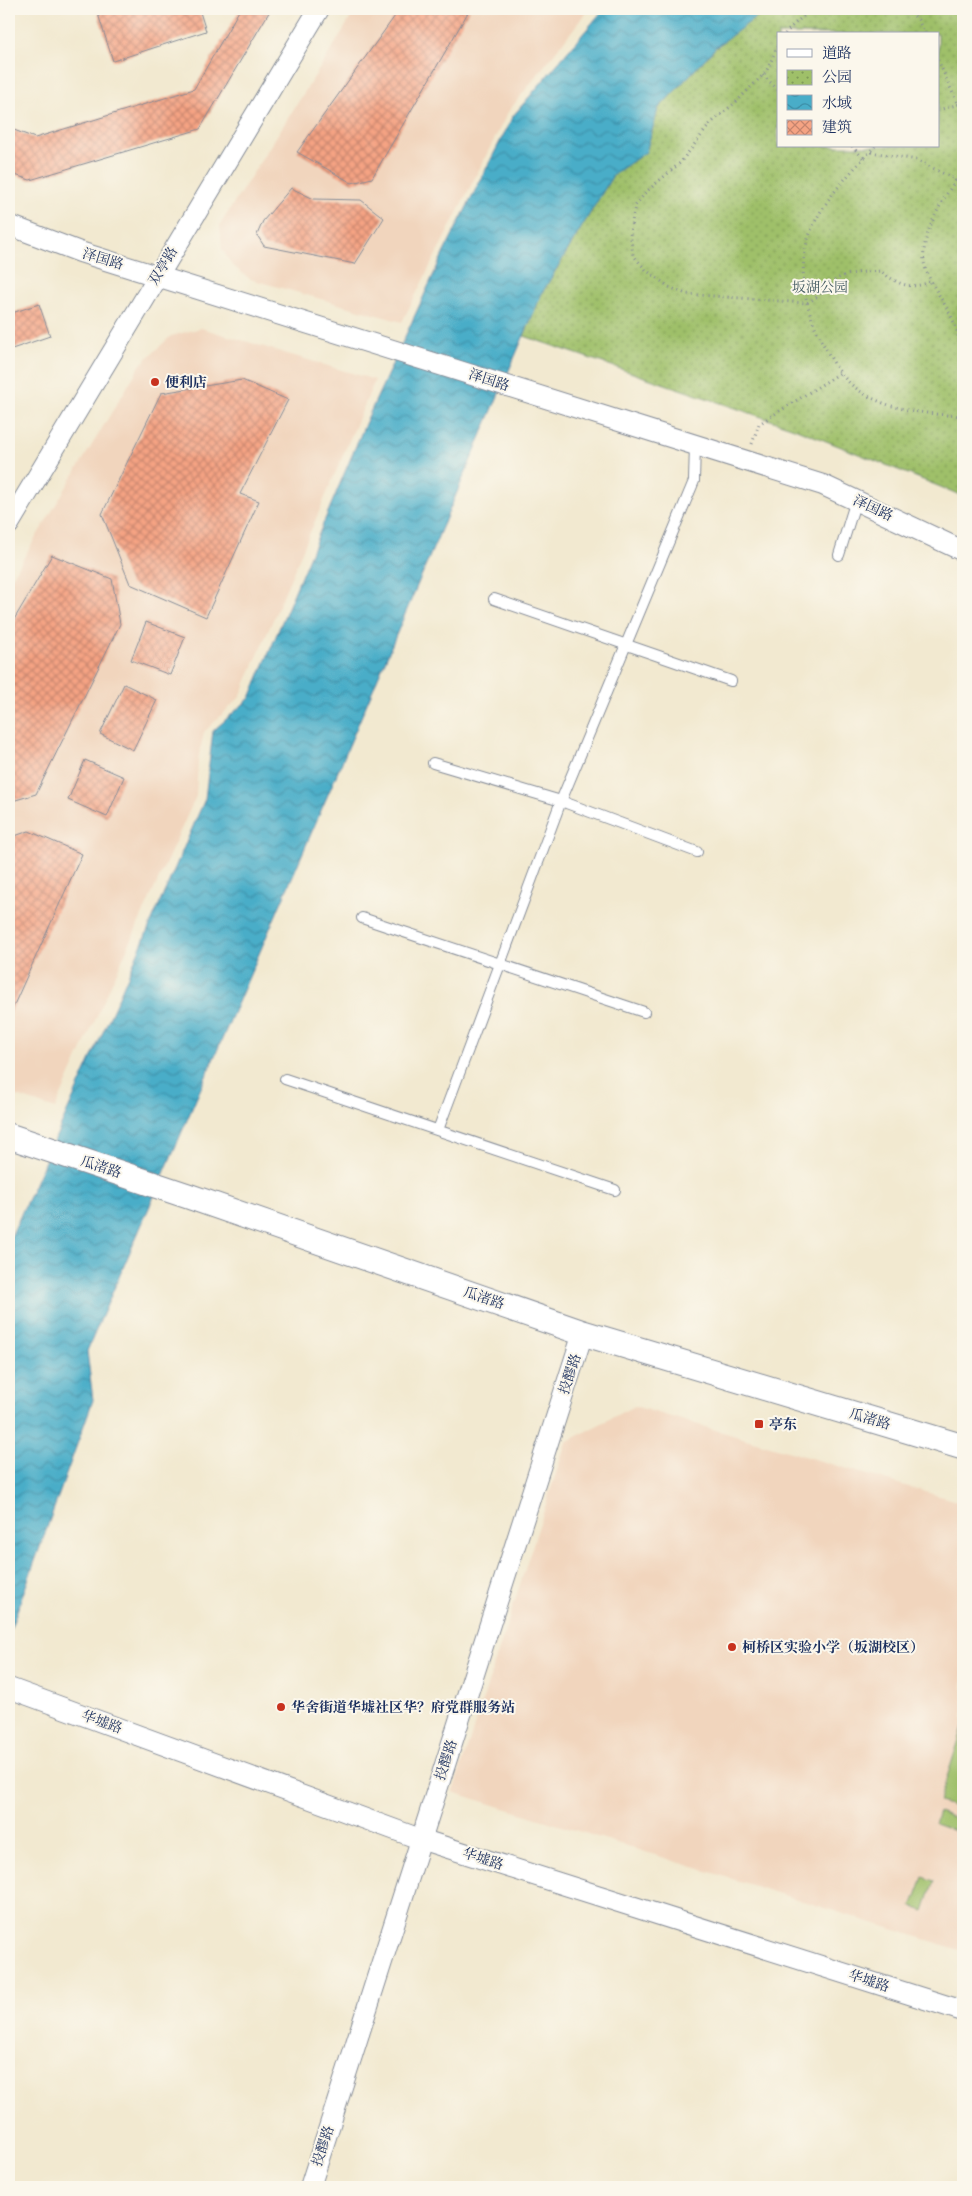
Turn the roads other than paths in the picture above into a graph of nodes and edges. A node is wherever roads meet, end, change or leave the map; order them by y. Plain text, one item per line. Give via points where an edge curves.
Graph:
1 (320, 9) edge
2 (9, 225) edge
3 (157, 276) junction
4 (695, 445) junction
5 (856, 500) junction
6 (9, 524) edge
7 (963, 551) edge
8 (839, 555) dead end
9 (494, 599) dead end
10 (626, 646) junction
11 (731, 681) dead end
12 (433, 763) dead end
13 (562, 800) junction
14 (697, 852) dead end
15 (362, 918) dead end
16 (500, 965) junction
17 (644, 1012) dead end
18 (285, 1079) dead end
19 (438, 1130) junction
20 (15, 1138) edge
21 (615, 1190) dead end
22 (583, 1333) junction
23 (963, 1448) edge
24 (9, 1688) edge
25 (420, 1839) junction
26 (963, 2011) edge
27 (310, 2187) edge

1 - 3 street, 双亭路
2 - 3 street, 泽国路
3 - 4 street, 泽国路
3 - 6 street, 双亭路
4 - 5 street, 泽国路 via 823,485
4 - 10 lane via 694,481
5 - 7 street, 泽国路
5 - 8 lane
9 - 10 lane
10 - 11 lane
10 - 13 lane
12 - 13 lane
13 - 14 lane
13 - 16 lane
15 - 16 lane
16 - 17 lane
16 - 19 lane
18 - 19 lane
19 - 21 lane
20 - 22 street, 瓜渚路
22 - 23 street, 瓜渚路
22 - 25 street, 投醪路
24 - 25 street, 华墟路
25 - 26 street, 华墟路
25 - 27 street, 投醪路

